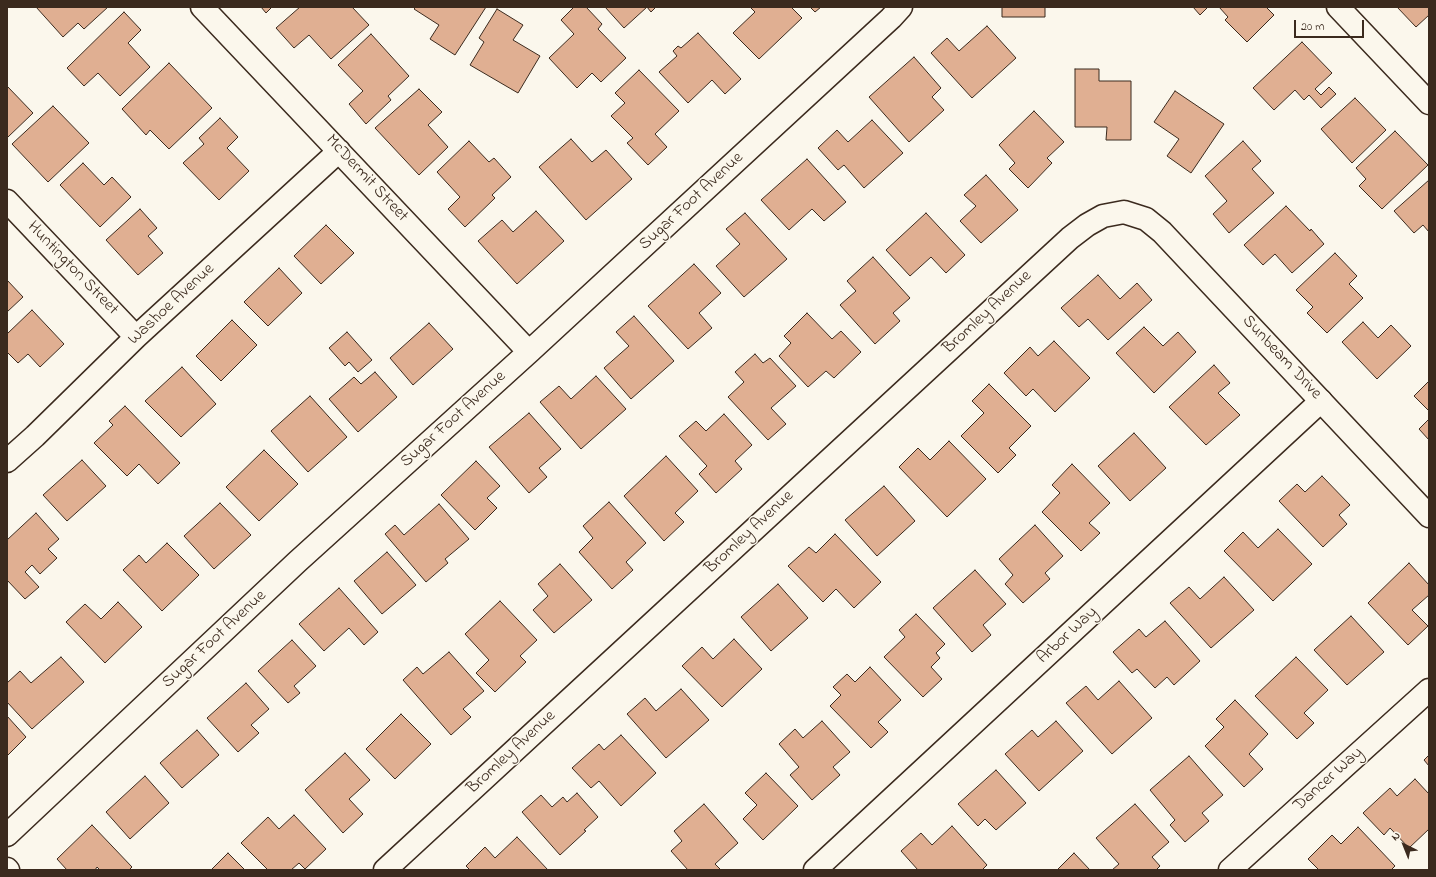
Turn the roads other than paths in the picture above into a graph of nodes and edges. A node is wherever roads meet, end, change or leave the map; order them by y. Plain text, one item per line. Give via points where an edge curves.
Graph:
1 (202, 7) edge
2 (901, 7) edge
3 (1338, 7) edge
4 (1429, 103) edge
5 (339, 151) junction
6 (7, 201) edge
7 (1124, 212) joint
8 (136, 337) junction
9 (529, 352) junction
10 (1321, 402) junction
11 (7, 461) edge
12 (1429, 516) edge
13 (1429, 690) edge
14 (7, 835) edge
15 (385, 870) edge
16 (816, 870) edge
17 (1230, 870) edge

1 - 5 street, McDermit Street
2 - 9 street, Sugar Foot Avenue via 886,24
3 - 4 street
5 - 8 street, Washoe Avenue
5 - 9 street, McDermit Street
6 - 8 street, Huntington Street
7 - 10 street, Sunbeam Drive via 1146,219 1162,232
7 - 15 street, Bromley Avenue via 1103,216 1070,238
8 - 11 street, Washoe Avenue
9 - 14 street, Sugar Foot Avenue via 292,568
10 - 12 street, Sunbeam Drive
10 - 16 street, Arbor Way
13 - 17 street, Dancer Way

